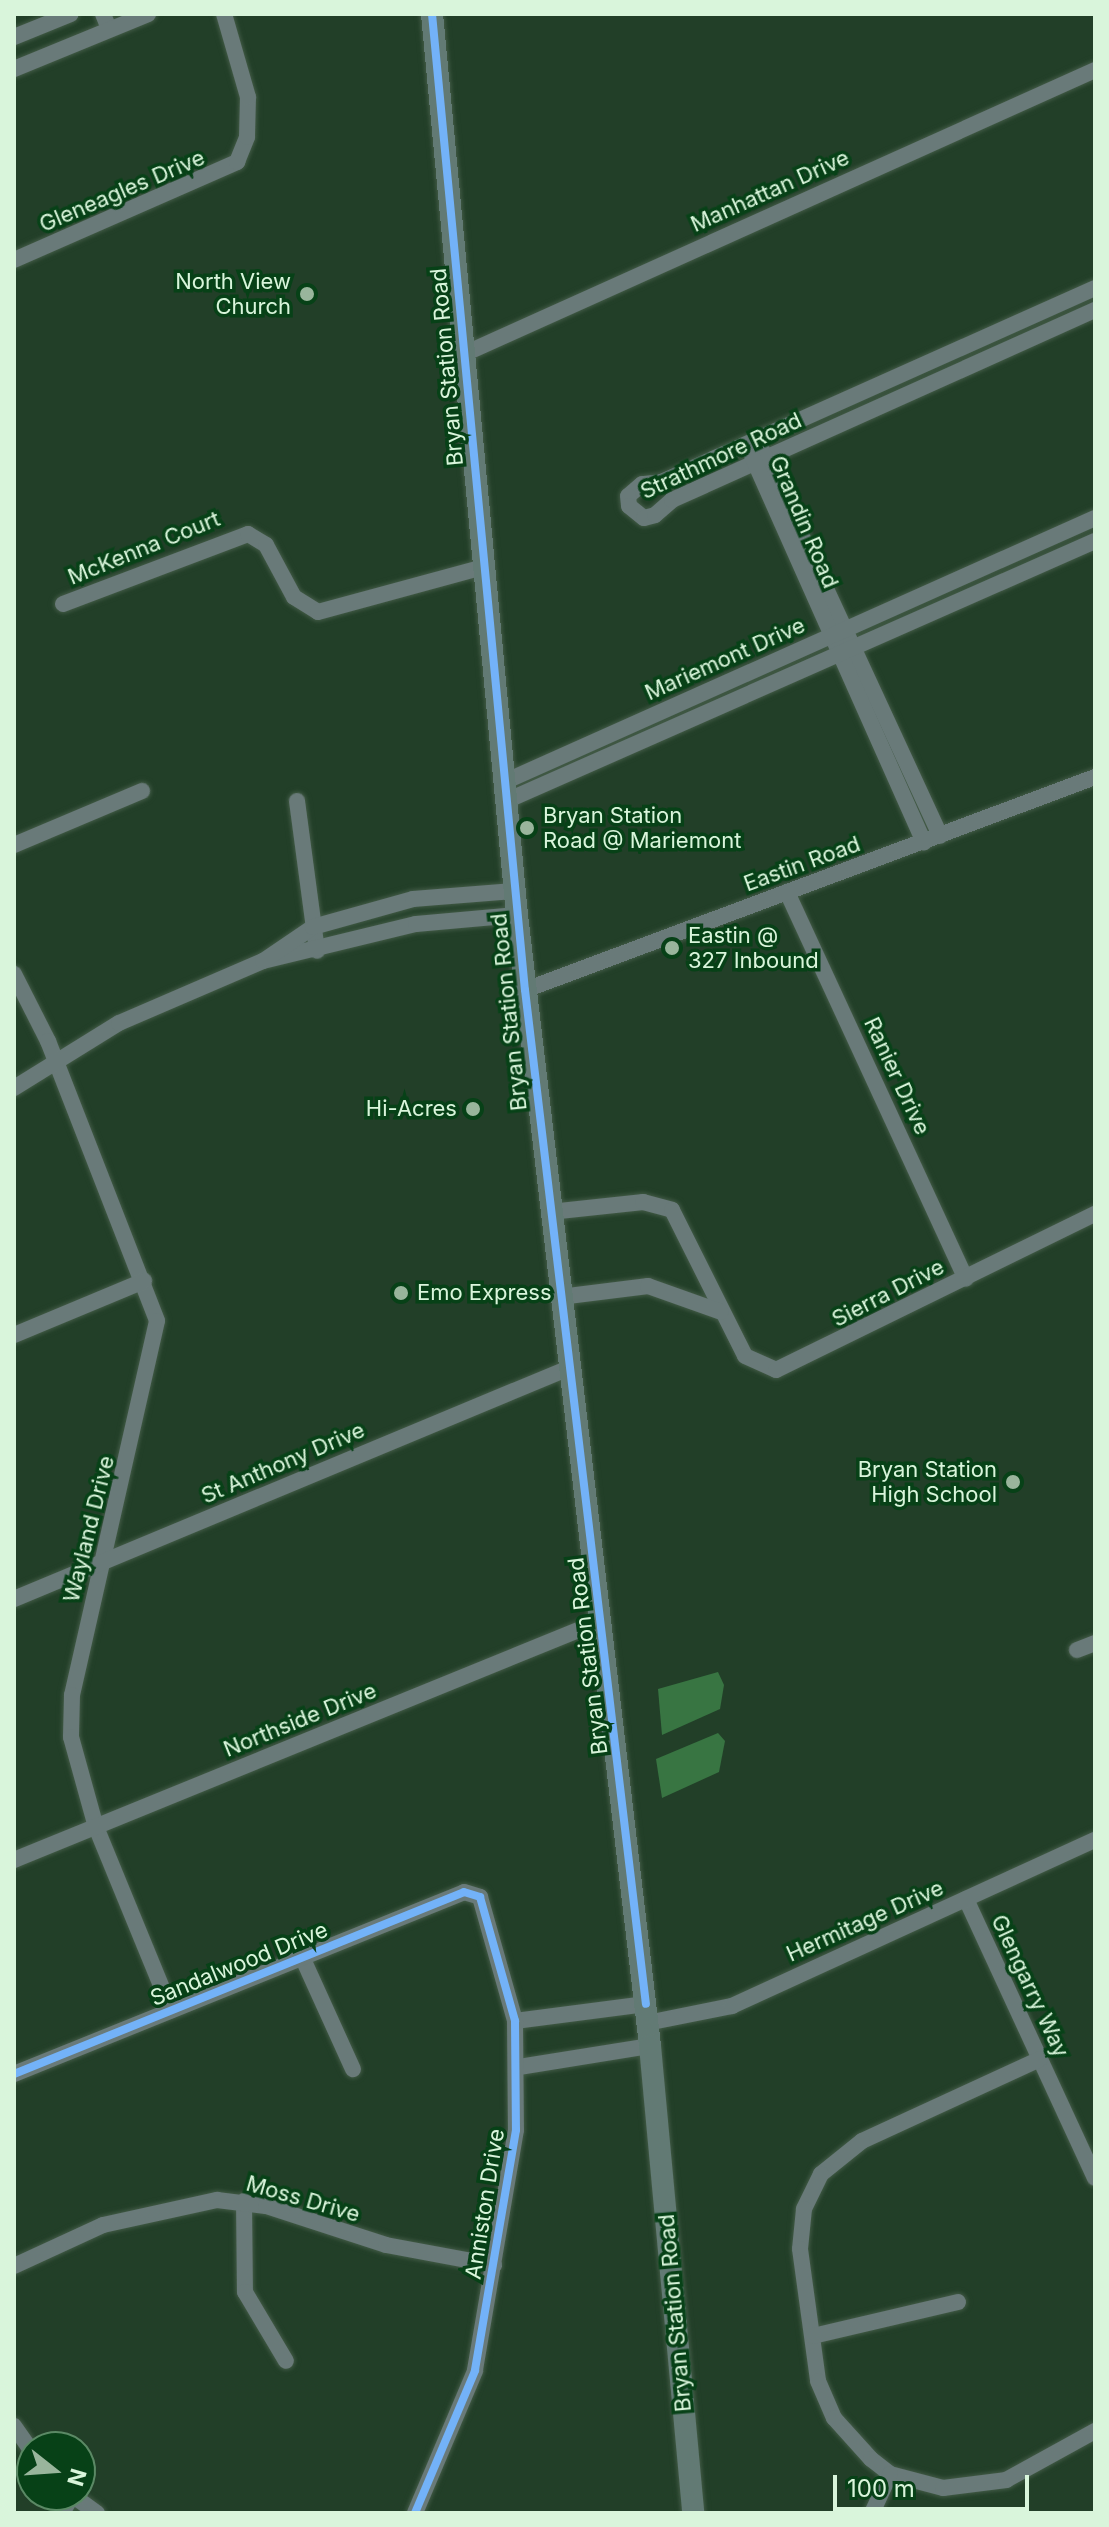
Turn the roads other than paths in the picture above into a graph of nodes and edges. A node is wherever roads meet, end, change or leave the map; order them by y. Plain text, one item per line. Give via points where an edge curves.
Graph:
1 (71, 14) edge
2 (148, 14) edge
3 (224, 14) edge
4 (432, 14) edge
5 (106, 22) edge
6 (14, 37) edge
7 (14, 69) edge
8 (1095, 70) edge
9 (14, 260) edge
10 (1095, 288) edge
11 (1095, 310) edge
12 (464, 354) junction
13 (753, 442) junction
14 (769, 456) junction
15 (752, 465) junction
16 (1095, 518) edge
17 (1095, 541) edge
18 (484, 567) junction
19 (63, 604) dead end
20 (847, 628) junction
21 (829, 636) junction
22 (856, 647) junction
23 (838, 655) junction
24 (1095, 777) edge
25 (142, 791) dead end
26 (505, 791) junction
27 (297, 801) dead end
28 (932, 839) junction
29 (14, 845) edge
30 (514, 891) junction
31 (787, 892) junction
32 (517, 915) junction
33 (313, 927) junction
34 (317, 951) junction
35 (263, 961) junction
36 (14, 974) edge
37 (525, 990) junction
38 (56, 1061) junction
39 (14, 1088) edge
40 (550, 1212) junction
41 (1095, 1214) edge
42 (966, 1279) junction
43 (144, 1281) junction
44 (560, 1297) junction
45 (721, 1312) junction
46 (14, 1335) edge
47 (569, 1368) junction
48 (104, 1562) junction
49 (14, 1599) edge
50 (603, 1620) junction
51 (1095, 1643) edge
52 (1077, 1650) dead end
53 (96, 1827) junction
54 (1095, 1840) edge
55 (14, 1860) edge
56 (477, 1894) joint
57 (966, 1899) junction
58 (303, 1959) junction
59 (171, 2010) junction
60 (515, 2021) junction
61 (648, 2024) junction
62 (1040, 2059) junction
63 (519, 2067) junction
64 (353, 2069) dead end
65 (14, 2074) edge
66 (1095, 2178) edge
67 (244, 2201) junction
68 (494, 2265) junction
69 (14, 2266) edge
70 (958, 2302) dead end
71 (813, 2336) junction
72 (286, 2361) dead end
73 (1095, 2431) edge
74 (890, 2474) junction
75 (415, 2513) edge
76 (693, 2513) edge
77 (872, 2513) edge

1 - 6 street
2 - 5 street
3 - 9 street, Gleneagles Drive via 248,97 247,137 237,162
4 - 12 main road, Bryan Station Road
5 - 7 street
8 - 12 street, Manhattan Drive
10 - 13 street, Strathmore Road
11 - 14 street, Strathmore Road
12 - 18 main road, Bryan Station Road
13 - 14 street, Grandin Road
13 - 15 street, Grandin Road
13 - 15 street, Strathmore Road via 642,484 628,496 629,506 644,518 655,515
14 - 15 street, Strathmore Road
14 - 20 street, Grandin Road
15 - 21 street, Grandin Road
16 - 20 street, Mariemont Drive
17 - 22 street, Mariemont Drive
18 - 19 street, McKenna Court via 318,612 294,597 266,545 248,534
18 - 26 main road, Bryan Station Road
20 - 21 street, Mariemont Drive
20 - 22 street, Grandin Road
21 - 23 street, Grandin Road
21 - 26 street, Mariemont Drive
22 - 23 street, Mariemont Drive
22 - 28 street, Grandin Road
23 - 26 street, Mariemont Drive
23 - 28 street, Grandin Road
24 - 28 street, Eastin Road
25 - 29 street
26 - 30 main road, Bryan Station Road
27 - 33 street
28 - 31 street, Eastin Road
30 - 32 main road, Bryan Station Road
30 - 33 street via 379,905
31 - 37 street, Eastin Road
31 - 42 street, Ranier Drive
32 - 34 street via 383,930
32 - 37 main road, Bryan Station Road
33 - 34 street
33 - 35 street
34 - 35 street
35 - 38 street via 119,1023
36 - 38 street, Wayland Drive
37 - 40 main road, Bryan Station Road
38 - 39 street
38 - 43 street, Wayland Drive
40 - 44 main road, Bryan Station Road
40 - 45 street, Sierra Drive via 667,1207 683,1222
41 - 42 street, Sierra Drive
42 - 45 street, Sierra Drive via 785,1370 755,1364
43 - 46 street
43 - 48 street, Wayland Drive via 157,1343
44 - 45 street via 648,1286
44 - 47 main road, Bryan Station Road
47 - 48 street, St Anthony Drive
47 - 50 main road, Bryan Station Road
48 - 49 street, St Anthony Drive
48 - 53 street, Wayland Drive via 70,1717
50 - 53 street, Northside Drive
50 - 61 main road, Bryan Station Road
51 - 52 street
53 - 55 street, Northside Drive
53 - 59 street, Wayland Drive
54 - 57 street, Hermitage Drive
56 - 58 street, Sandalwood Drive via 464,1892
56 - 60 street, Anniston Drive via 497,1938
57 - 61 street, Hermitage Drive via 713,2013
57 - 62 street, Glengarry Way
58 - 59 street, Sandalwood Drive
58 - 64 street
59 - 65 street, Sandalwood Drive
60 - 61 street
60 - 63 street, Anniston Drive
61 - 63 street
61 - 76 main road, Bryan Station Road
62 - 66 street, Glengarry Way
62 - 71 street via 862,2141 821,2174 802,2221
63 - 68 street, Anniston Drive
67 - 68 street, Moss Drive via 386,2245
67 - 69 street, Moss Drive via 131,2217
67 - 72 street via 245,2292
68 - 75 street, Anniston Drive via 462,2412
70 - 71 street
71 - 74 street via 818,2381 834,2418
73 - 74 street via 1026,2471 984,2486 943,2488
74 - 77 street

